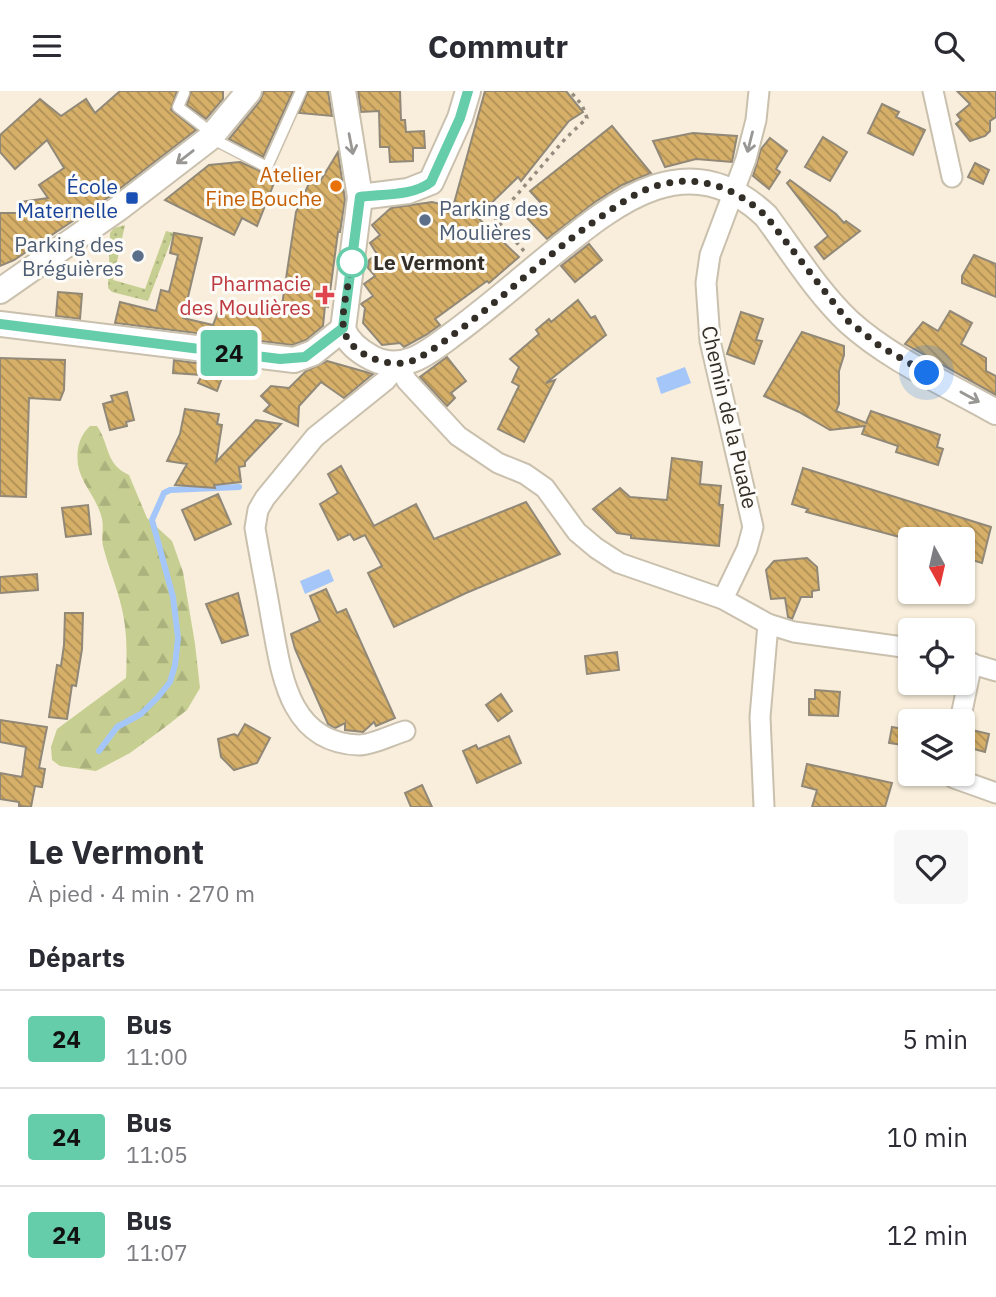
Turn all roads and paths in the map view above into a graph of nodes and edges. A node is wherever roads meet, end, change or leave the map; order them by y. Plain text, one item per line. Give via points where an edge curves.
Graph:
1 (301, 91) edge
2 (343, 91) edge
3 (468, 91) edge
4 (570, 91) edge
5 (759, 91) edge
6 (933, 91) edge
7 (184, 93) edge
8 (236, 103) edge
9 (212, 136) junction
10 (952, 177) dead end
11 (734, 191) junction
12 (360, 197) junction
13 (538, 266) junction
14 (2, 286) edge
15 (0, 324) edge
16 (343, 328) junction
17 (398, 365) junction
18 (996, 412) edge
19 (723, 599) junction
20 (768, 624) junction
21 (898, 646) edge
22 (975, 664) edge
23 (996, 671) edge
24 (405, 731) dead end
25 (974, 786) edge
26 (996, 793) edge
27 (764, 807) edge

1 - 9 lane via 267,167
2 -> 12 street
3 - 12 street via 431,182 408,191
4 - 13 path via 587,118 496,219
5 -> 11 street, Chemin de la Puade via 756,120
6 - 10 street
7 - 9 lane via 178,107
8 - 9 street
9 -> 14 street via 119,208
11 - 13 street via 698,181 677,181 637,193
11 -> 18 street via 766,216 835,307 862,333
11 - 19 street, Chemin de la Puade via 707,268 707,314 753,527
12 - 16 street
13 - 17 street via 428,353
15 - 16 street via 294,359 313,353
16 - 17 street via 349,341 366,354
17 - 19 street via 458,436 545,488 577,532 596,548 619,563
17 - 24 street via 315,437 265,498 255,528 283,680 294,707 308,725 331,739 360,745
19 - 20 street
20 - 21 street via 817,636
20 - 27 street via 760,717
22 - 23 street
25 - 26 street

